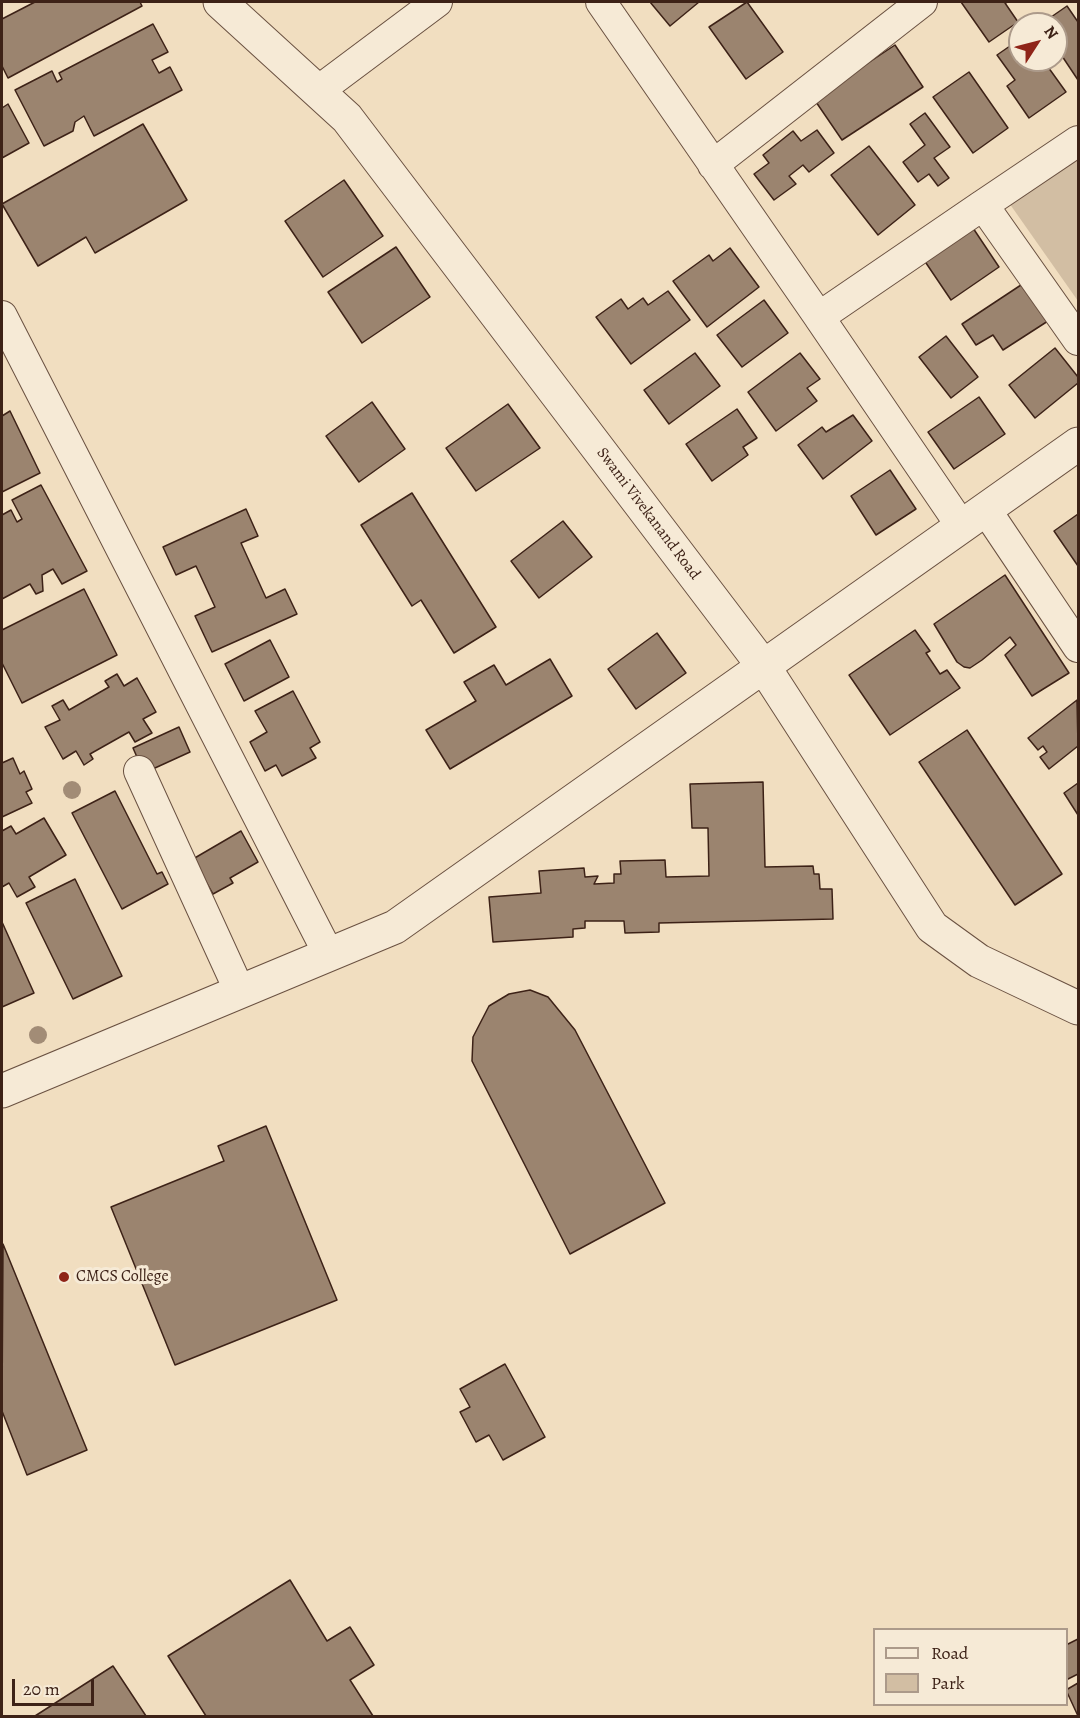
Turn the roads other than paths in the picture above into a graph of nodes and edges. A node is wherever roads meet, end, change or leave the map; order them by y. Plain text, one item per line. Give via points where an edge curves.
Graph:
1 (220, 2) edge
2 (437, 2) edge
3 (601, 2) edge
4 (922, 2) edge
5 (318, 91) junction
6 (1078, 141) edge
7 (714, 165) junction
8 (983, 205) junction
9 (2, 316) edge
10 (819, 316) junction
11 (1078, 340) edge
12 (1078, 444) edge
13 (974, 518) junction
14 (1078, 647) edge
15 (764, 667) junction
16 (139, 771) dead end
17 (329, 955) junction
18 (240, 992) junction
19 (1078, 1008) edge
20 (2, 1091) edge

1 - 5 street, Swami Vivekanand Road
2 - 5 street
3 - 7 street
4 - 7 street
5 - 15 street, Swami Vivekanand Road via 347,118
6 - 8 street
7 - 10 street
8 - 10 street
8 - 11 street
9 - 17 street
10 - 13 street
12 - 13 street
13 - 14 street
13 - 15 street
15 - 17 street via 395,927
15 - 19 street, Swami Vivekanand Road via 932,927 979,961
16 - 18 street
17 - 18 street
18 - 20 street

